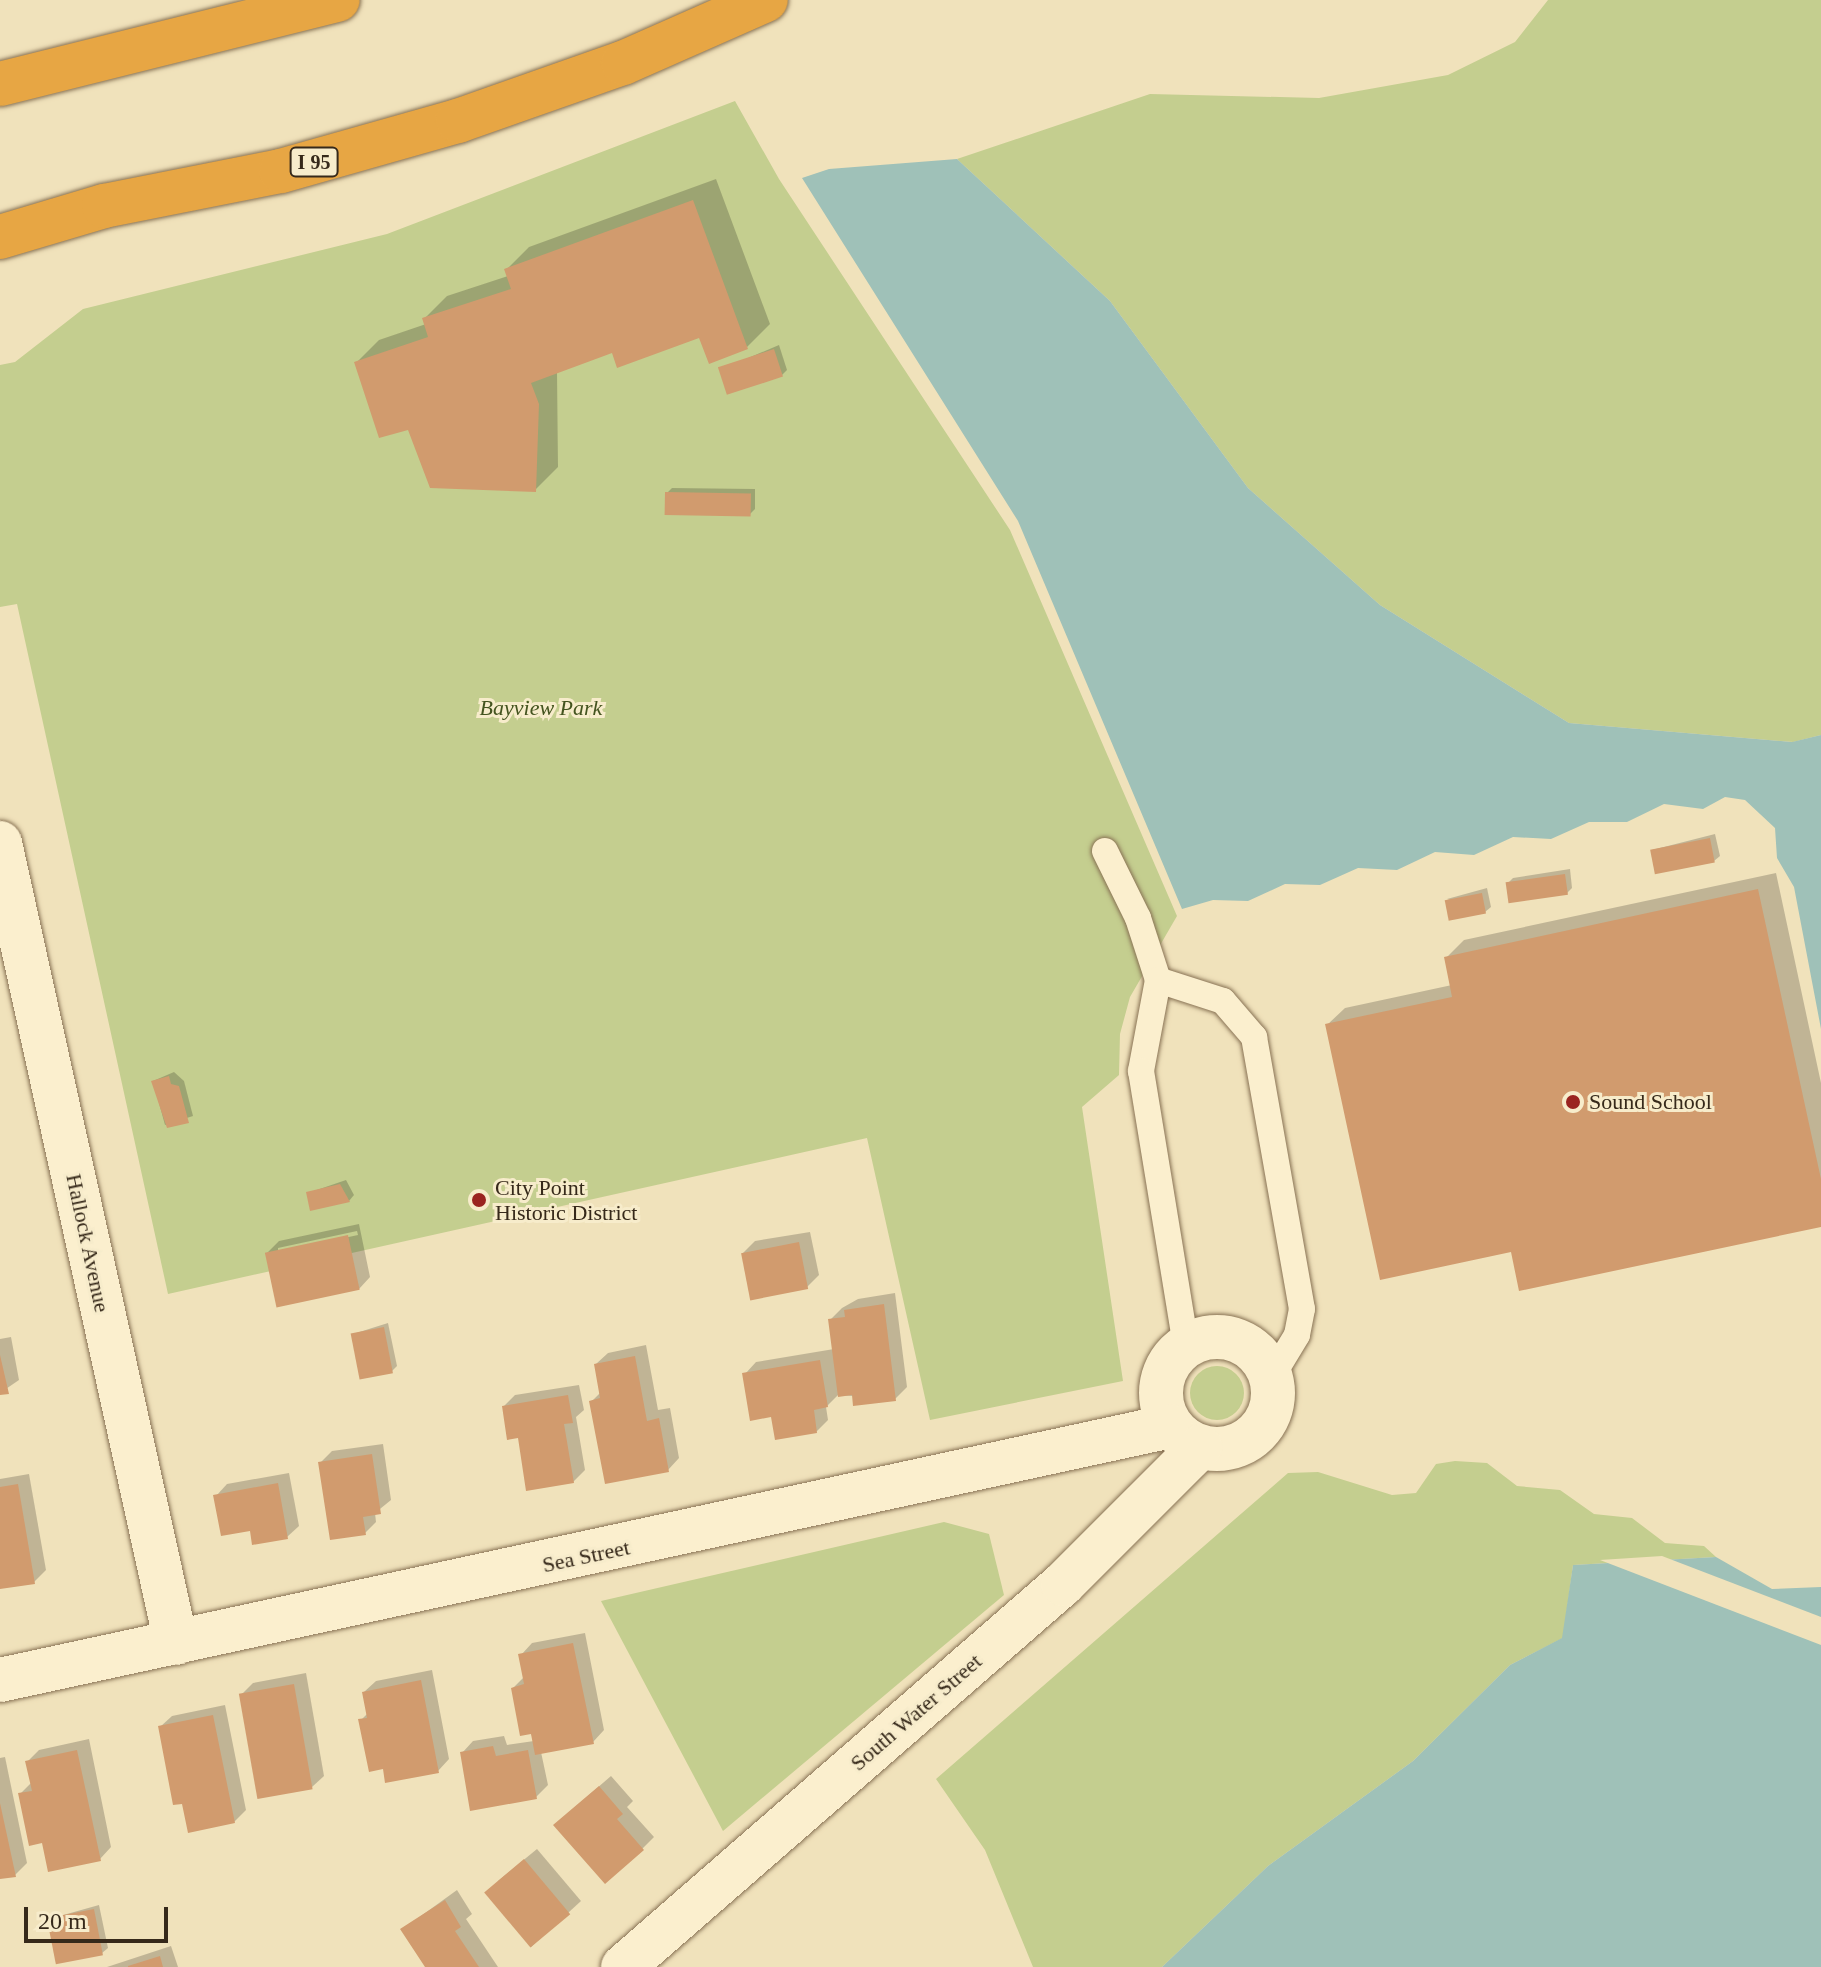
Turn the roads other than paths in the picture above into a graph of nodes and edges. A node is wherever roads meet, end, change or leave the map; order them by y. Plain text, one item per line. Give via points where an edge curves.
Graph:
1 (338, 0) edge
2 (766, 0) edge
3 (0, 84) edge
4 (0, 237) edge
5 (0, 843) edge
6 (1105, 851) dead end
7 (1158, 980) junction
8 (1186, 1347) junction
9 (1271, 1378) junction
10 (1186, 1437) junction
11 (176, 1643) junction
12 (0, 1680) edge
13 (623, 1967) edge

1 - 3 highway
2 - 4 highway, I 95 via 623,63 458,121 281,171 104,206
5 - 11 street, Hallock Avenue
6 - 7 lane via 1138,918
7 - 8 lane via 1141,1071
7 - 9 lane via 1223,1001 1254,1037 1302,1309 1297,1335
8 - 9 street via 1207,1338 1231,1339 1259,1357
8 - 10 street via 1162,1381 1162,1404
9 - 10 street via 1268,1417 1251,1437 1227,1449
10 - 11 street, Sea Street
10 - 13 street, South Water Street via 1063,1584
11 - 12 street, Sea Street

